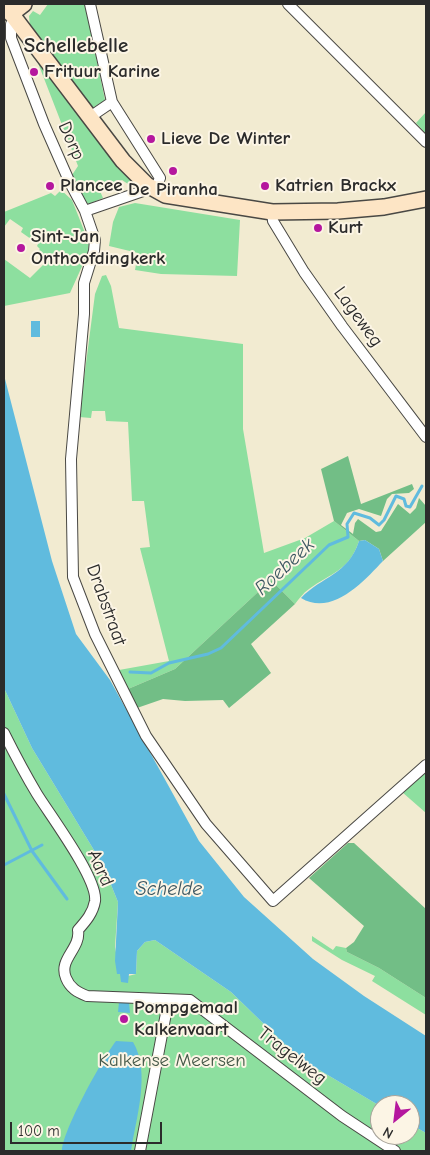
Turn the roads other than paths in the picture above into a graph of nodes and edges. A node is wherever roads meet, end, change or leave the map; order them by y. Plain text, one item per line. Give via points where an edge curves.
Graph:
1 (24, 4) edge
2 (90, 4) edge
3 (288, 4) edge
4 (10, 12) edge
5 (112, 102) junction
6 (90, 117) junction
7 (426, 142) edge
8 (151, 188) junction
9 (426, 199) edge
10 (85, 211) junction
11 (272, 212) junction
12 (426, 437) edge
13 (4, 733) edge
14 (426, 765) edge
15 (166, 1000) junction
16 (140, 1151) edge
17 (395, 1151) edge

1 - 4 main road
2 - 5 street
3 - 7 street
4 - 6 main road
4 - 10 street, Dorp via 11,38 44,124
5 - 6 street, Dorp
5 - 8 street via 160,178
6 - 8 main road via 123,161
8 - 10 street
8 - 11 main road via 178,198
9 - 11 main road via 384,207
10 - 14 street, Drabstraat via 94,251 84,283 71,459 73,577 95,634 146,736 206,824 273,902
11 - 12 street, Lageweg via 273,221 293,254 342,326
13 - 15 street, Aard via 37,794 87,874 94,893 90,916 78,930 79,940 65,963 68,982 87,996
15 - 16 street
15 - 17 street, Tragelweg via 180,998 201,1006 298,1084

